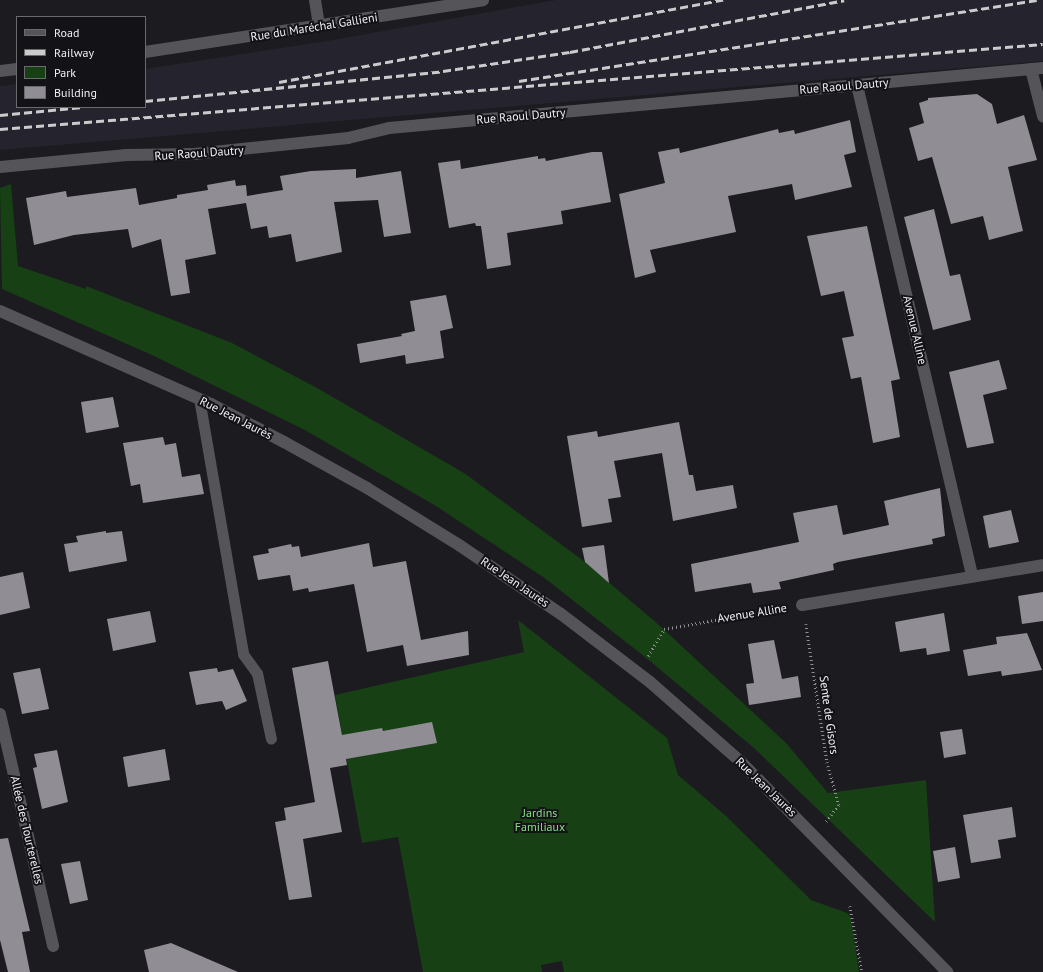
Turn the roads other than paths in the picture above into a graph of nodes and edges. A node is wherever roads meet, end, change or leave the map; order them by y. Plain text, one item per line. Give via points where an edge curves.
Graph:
1 (315, 0) edge
2 (483, 0) edge
3 (319, 26) junction
4 (146, 52) edge
5 (16, 69) edge
6 (1037, 69) edge
7 (0, 71) edge
8 (857, 85) junction
9 (1043, 116) edge
10 (0, 167) edge
11 (0, 311) edge
12 (199, 398) junction
13 (1043, 565) edge
14 (972, 575) junction
15 (802, 605) road end
16 (0, 714) edge
17 (271, 739) dead end
18 (54, 946) dead end
19 (947, 972) edge

1 - 3 street
2 - 3 street, Rue du Maréchal Gallieni
3 - 4 street, Rue du Maréchal Gallieni
5 - 7 street
6 - 8 street, Rue Raoul Dautry
6 - 9 street
8 - 10 street, Rue Raoul Dautry via 389,128 348,138 289,145 168,156 126,155
8 - 14 street, Avenue Alline
11 - 12 street, Rue Jean Jaurès
12 - 17 lane via 243,654 257,673
12 - 19 street, Rue Jean Jaurès via 367,488 459,545 561,614 650,682 740,761
13 - 14 street, Avenue Alline
14 - 15 street, Avenue Alline
16 - 18 street, Allée des Tourterelles

